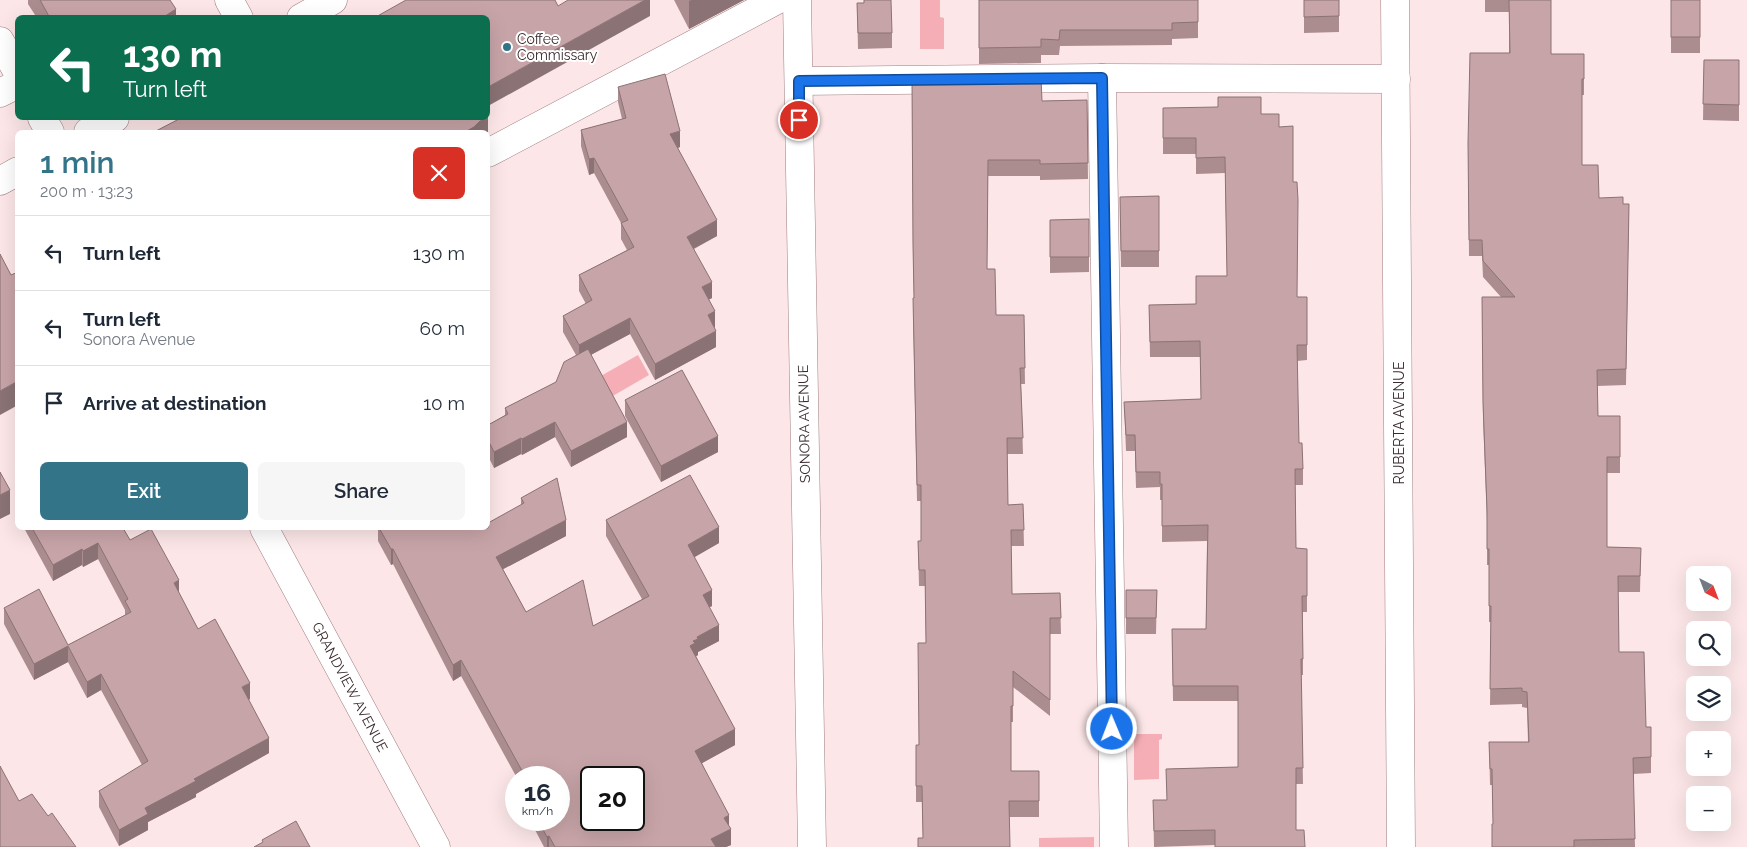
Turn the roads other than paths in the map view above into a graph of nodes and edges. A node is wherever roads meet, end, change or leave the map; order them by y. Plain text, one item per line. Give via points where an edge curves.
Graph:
1 (229, 0) edge
2 (333, 0) edge
3 (777, 0) edge
4 (797, 0) edge
5 (1395, 0) edge
6 (237, 15) edge
7 (306, 15) edge
8 (0, 41) edge
9 (15, 68) edge
10 (1102, 78) junction
11 (1396, 79) junction
12 (799, 81) junction
13 (15, 86) edge
14 (0, 93) edge
15 (111, 120) edge
16 (92, 130) edge
17 (490, 152) edge
18 (15, 172) edge
19 (0, 180) edge
20 (265, 530) edge
21 (436, 847) edge
22 (812, 847) edge
23 (1114, 847) edge
24 (1402, 847) edge

1 - 6 street
2 - 7 street
3 - 17 street
4 - 12 street, SONORA AVENUE
5 - 11 street, RUBERTA AVENUE
8 - 9 street
10 - 11 street
10 - 12 street
10 - 23 street
11 - 24 street, RUBERTA AVENUE
12 - 22 street, SONORA AVENUE
13 - 14 street
15 - 16 street
18 - 19 street
20 - 21 street, GRANDVIEW AVENUE

